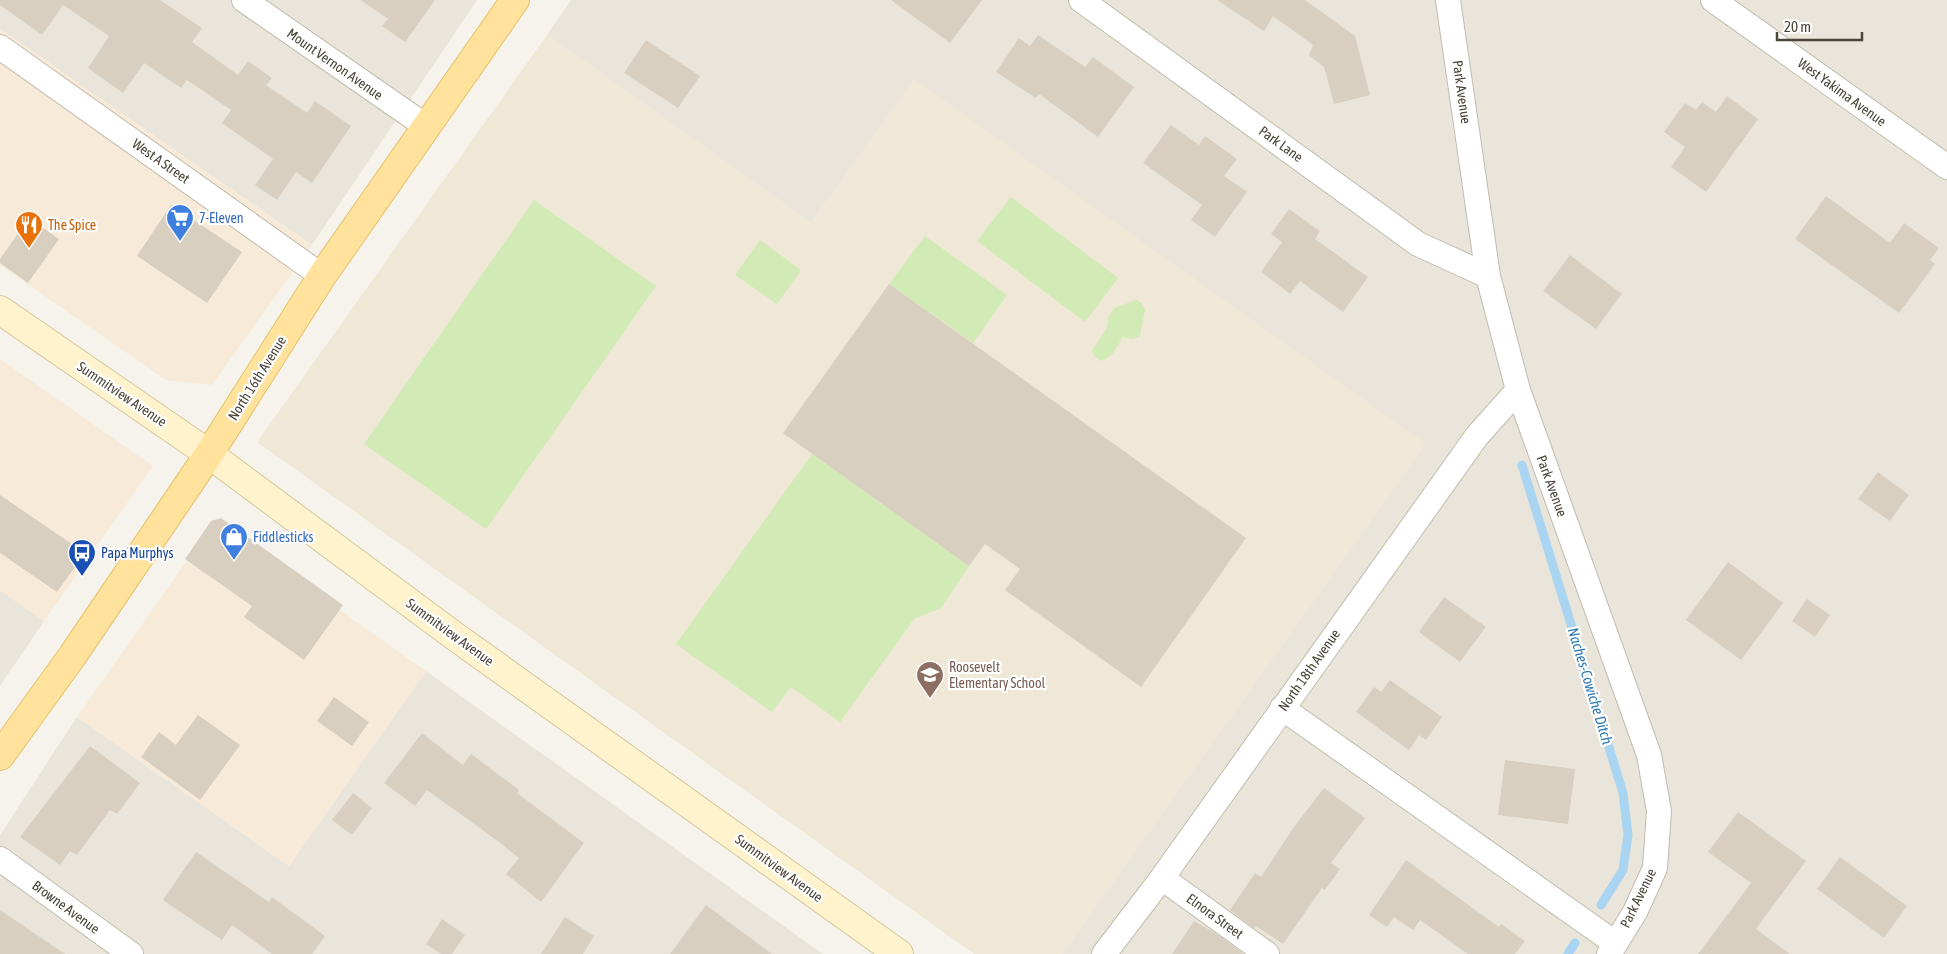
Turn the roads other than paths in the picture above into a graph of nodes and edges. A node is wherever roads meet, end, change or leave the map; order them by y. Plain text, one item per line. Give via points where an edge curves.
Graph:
1 (244, 0) edge
2 (515, 0) edge
3 (1081, 0) edge
4 (1448, 0) edge
5 (1713, 0) edge
6 (0, 47) edge
7 (426, 127) junction
8 (1947, 167) edge
9 (322, 276) junction
10 (1488, 276) junction
11 (0, 310) edge
12 (1518, 390) junction
13 (209, 454) junction
14 (1282, 708) junction
15 (0, 756) edge
16 (0, 859) edge
17 (1162, 878) junction
18 (1612, 948) edge
19 (131, 954) edge
20 (900, 954) edge
21 (1104, 954) edge
22 (1267, 954) edge

1 - 7 street, Mount Vernon Avenue
2 - 7 main road, North 16th Avenue
3 - 10 street, Park Lane via 1418,244
4 - 10 street, Park Avenue
5 - 8 street, West Yakima Avenue
6 - 9 street, West A Street
7 - 9 main road, North 16th Avenue
9 - 13 main road, North 16th Avenue
10 - 12 street, Park Avenue
11 - 13 main road, Summitview Avenue
12 - 14 street, North 18th Avenue via 1477,436
12 - 18 street, Park Avenue via 1649,754 1659,811 1655,868 1635,912
13 - 15 main road, North 16th Avenue
13 - 20 main road, Summitview Avenue via 453,635
14 - 17 street, North 18th Avenue
14 - 18 street
16 - 19 street, Browne Avenue
17 - 21 street, North 18th Avenue
17 - 22 street, Elnora Street

